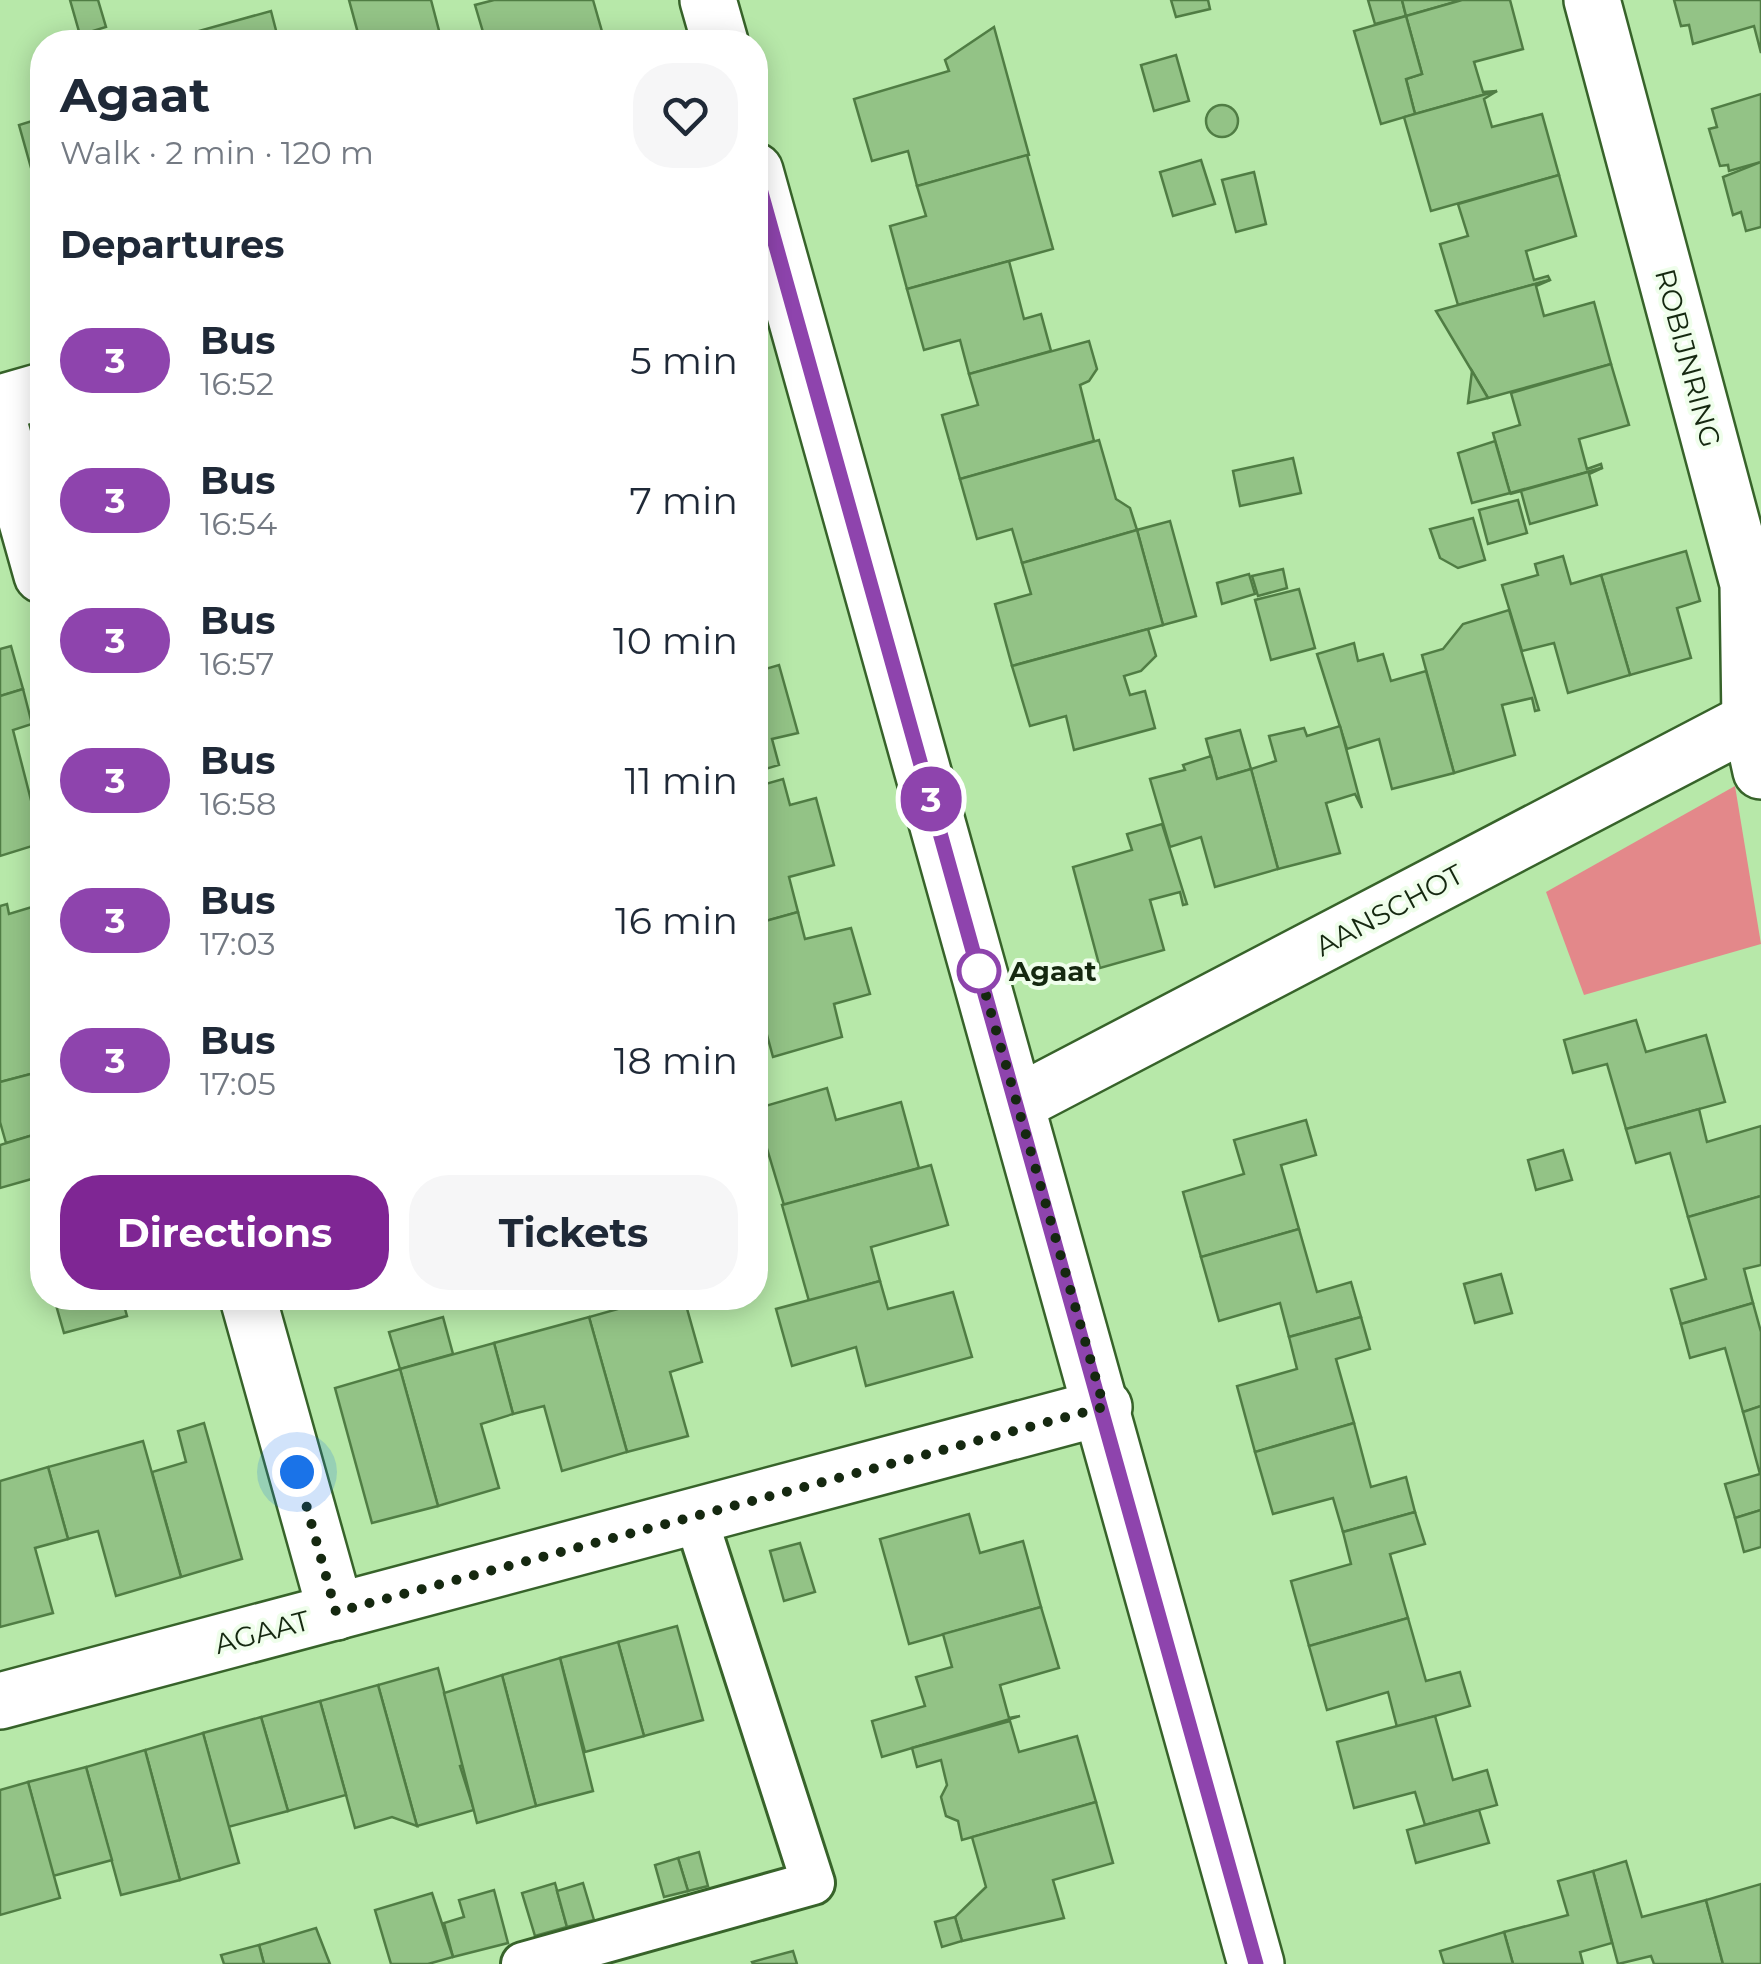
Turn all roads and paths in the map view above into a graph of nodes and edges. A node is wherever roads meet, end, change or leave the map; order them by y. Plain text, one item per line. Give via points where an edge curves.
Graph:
1 (708, 0) edge
2 (1592, 0) edge
3 (717, 30) edge
4 (768, 221) edge
5 (30, 394) edge
6 (0, 403) edge
7 (0, 426) edge
8 (30, 532) edge
9 (1757, 736) edge
10 (1016, 1104) junction
11 (251, 1310) edge
12 (1104, 1407) junction
13 (696, 1516) junction
14 (336, 1612) junction
15 (0, 1701) edge
16 (523, 1964) edge
17 (1256, 1964) edge

1 - 3 street
2 - 9 street, ROBIJNRING via 1748,584
4 - 10 street
5 - 6 street
7 - 8 street
9 - 10 street, AANSCHOT
10 - 12 street
11 - 14 street
12 - 13 street, AGAAT
12 - 17 street
13 - 14 street, AGAAT
13 - 16 lane via 812,1884
14 - 15 street, AGAAT

